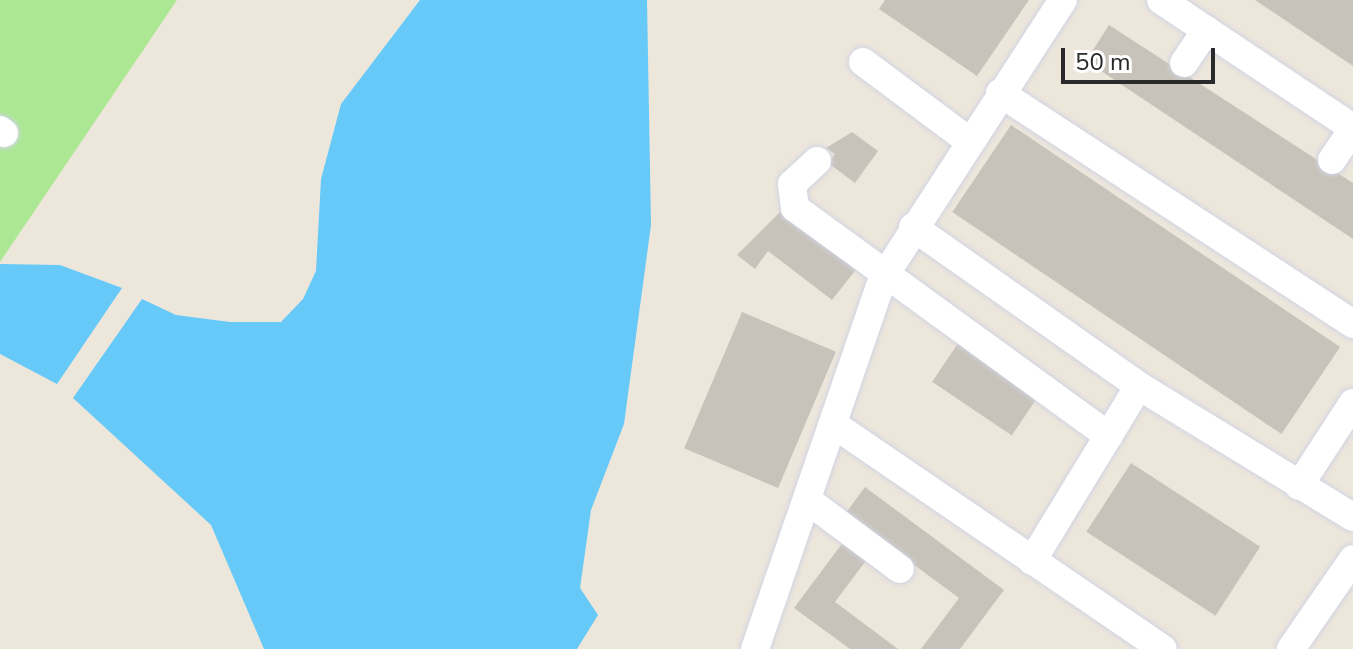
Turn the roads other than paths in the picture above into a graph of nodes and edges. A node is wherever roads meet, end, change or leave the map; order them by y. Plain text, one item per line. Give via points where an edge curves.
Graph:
1 (1063, 0) edge
2 (1161, 0) edge
3 (1206, 30) junction
4 (863, 62) dead end
5 (1184, 63) dead end
6 (1000, 93) junction
7 (1353, 128) edge
8 (969, 141) junction
9 (1332, 160) dead end
10 (817, 161) dead end
11 (913, 227) junction
12 (883, 278) junction
13 (1353, 324) edge
14 (1139, 386) junction
15 (1353, 403) edge
16 (833, 424) junction
17 (1109, 436) junction
18 (1299, 486) junction
19 (810, 502) junction
20 (1353, 517) edge
21 (1353, 559) edge
22 (1032, 561) junction
23 (900, 569) dead end
24 (755, 649) edge
25 (1163, 649) edge
26 (1291, 649) edge

1 - 6 lane
2 - 3 lane
3 - 5 lane
3 - 7 lane
4 - 8 lane
6 - 8 lane
6 - 13 lane
7 - 9 lane
8 - 11 lane
10 - 12 lane via 797,176 792,203
11 - 12 lane
11 - 14 lane
12 - 16 lane
12 - 17 lane
14 - 17 lane
14 - 18 lane
15 - 18 lane
16 - 19 lane
16 - 22 lane
17 - 22 lane
18 - 20 lane
19 - 23 lane
19 - 24 lane
21 - 26 lane
22 - 25 lane

